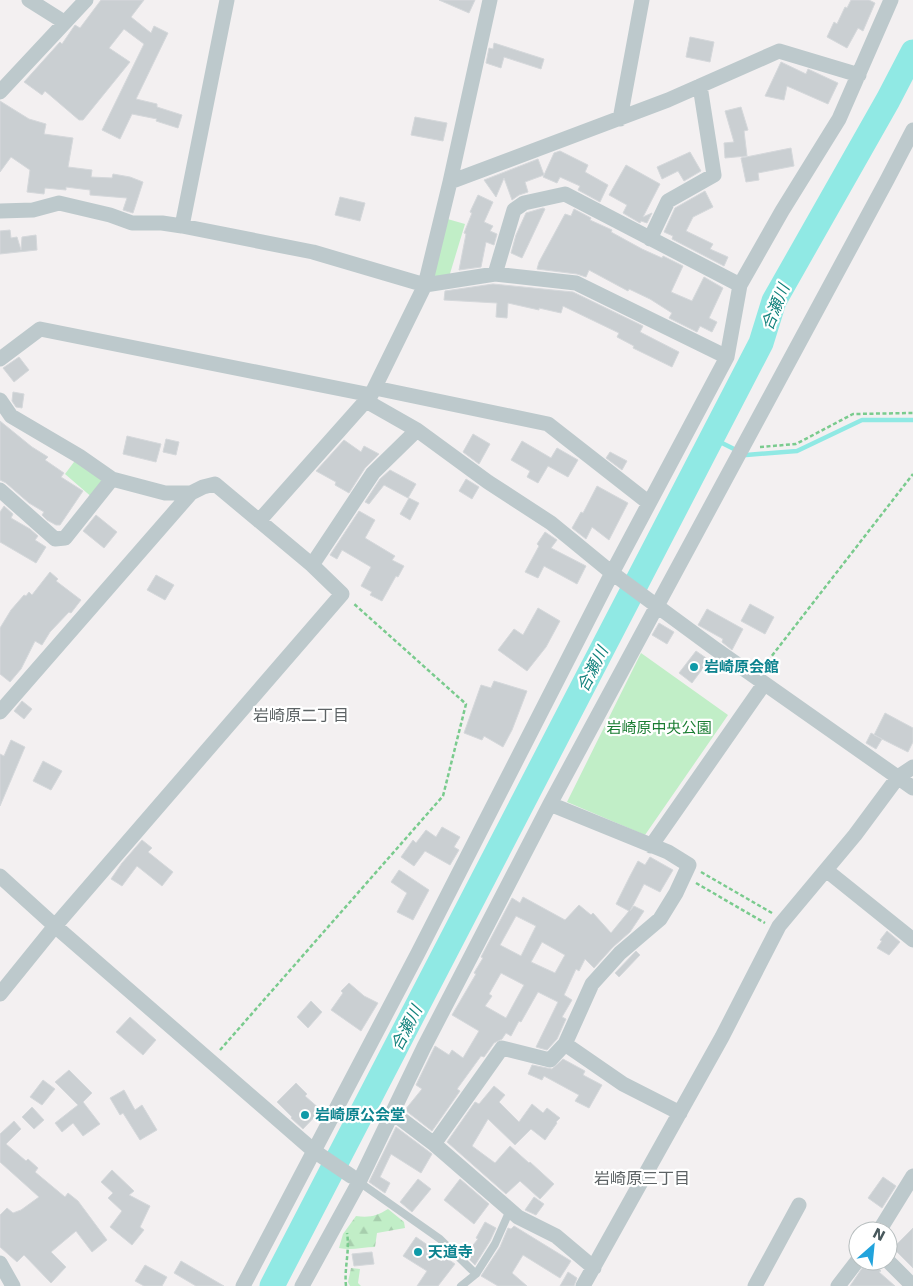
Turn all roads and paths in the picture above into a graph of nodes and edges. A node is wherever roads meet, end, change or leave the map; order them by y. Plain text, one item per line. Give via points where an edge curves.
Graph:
1 (29, 0) edge
2 (86, 0) edge
3 (227, 0) edge
4 (490, 0) edge
5 (642, 0) edge
6 (891, 0) edge
7 (64, 22) junction
8 (859, 74) junction
9 (700, 86) junction
10 (0, 92) edge
11 (620, 119) junction
12 (913, 130) edge
13 (450, 182) junction
14 (0, 212) edge
15 (182, 226) junction
16 (650, 239) junction
17 (495, 274) junction
18 (425, 285) junction
19 (740, 286) junction
20 (727, 357) junction
21 (0, 359) edge
22 (370, 394) junction
23 (0, 400) edge
24 (913, 414) edge
25 (417, 430) junction
26 (742, 449) junction
27 (913, 474) edge
28 (112, 478) junction
29 (0, 490) edge
30 (191, 493) junction
31 (649, 503) junction
32 (259, 521) junction
33 (312, 565) junction
34 (616, 576) junction
35 (342, 594) junction
36 (656, 606) junction
37 (760, 681) junction
38 (0, 712) edge
39 (913, 767) edge
40 (898, 778) junction
41 (913, 788) edge
42 (550, 804) junction
43 (651, 846) junction
44 (687, 870) junction
45 (826, 870) junction
46 (0, 876) edge
47 (55, 926) junction
48 (781, 926) junction
49 (913, 940) edge
50 (0, 994) edge
51 (566, 1044) junction
52 (211, 1061) junction
53 (393, 1113) junction
54 (680, 1113) junction
55 (434, 1144) junction
56 (314, 1151) junction
57 (913, 1176) edge
58 (355, 1179) junction
59 (799, 1205) dead end
60 (510, 1210) junction
61 (339, 1217) junction
62 (885, 1221) edge
63 (0, 1262) edge
64 (594, 1268) junction
65 (850, 1271) edge
66 (898, 1271) edge
67 (476, 1274) junction
68 (13, 1286) edge
69 (243, 1286) edge
70 (302, 1286) edge
71 (346, 1286) edge
72 (461, 1286) edge
73 (583, 1286) edge
74 (755, 1286) edge
75 (838, 1286) edge
76 (913, 1286) edge

1 - 7 street
2 - 7 street
3 - 15 street
4 - 13 street
5 - 11 street
6 - 8 street
7 - 10 street
8 - 9 street via 779,51
8 - 19 street via 839,119
9 - 11 street
9 - 16 street via 714,175 668,201
11 - 13 street
12 - 26 street
13 - 18 street
14 - 15 street via 32,210 59,203 132,223
15 - 18 street via 312,252
16 - 17 street via 565,194 524,204 514,210
16 - 19 street
17 - 18 street
17 - 20 street via 576,283
18 - 22 street
19 - 20 street
20 - 31 street
21 - 22 street via 40,329
22 - 25 street
22 - 31 street via 548,424
22 - 32 street
23 - 28 street via 11,416
24 - 26 path via 853,414 796,444
25 - 33 street via 373,473
25 - 34 street via 551,523
26 - 36 street
27 - 37 path
28 - 29 street via 65,538 55,539
28 - 30 street via 165,493
30 - 32 street via 215,484
30 - 38 street
31 - 34 street
32 - 33 street
33 - 35 street
34 - 36 street
34 - 56 street
35 - 47 street
35 - 52 path via 466,704 443,796
36 - 37 street
36 - 42 street
37 - 40 street
37 - 43 street
39 - 40 street
40 - 41 street
40 - 45 street
42 - 43 street
42 - 53 street
43 - 44 street via 668,852
44 - 48 path
44 - 48 path
44 - 51 street via 660,919 620,953 592,984
45 - 48 street
45 - 49 street
46 - 47 street
47 - 50 street
47 - 52 street
48 - 54 street
51 - 54 street via 623,1084
51 - 55 street via 550,1060 502,1048
52 - 56 street
53 - 55 street
53 - 58 street
54 - 64 street
55 - 60 street
56 - 58 street
56 - 69 street
57 - 62 street
58 - 61 street
58 - 67 lane via 440,1239
59 - 74 street
60 - 64 street via 556,1236
60 - 67 lane via 495,1244
61 - 70 street
61 - 71 path via 346,1222 348,1240 344,1273
63 - 68 street
64 - 73 street
65 - 75 street
66 - 76 street
67 - 72 lane

